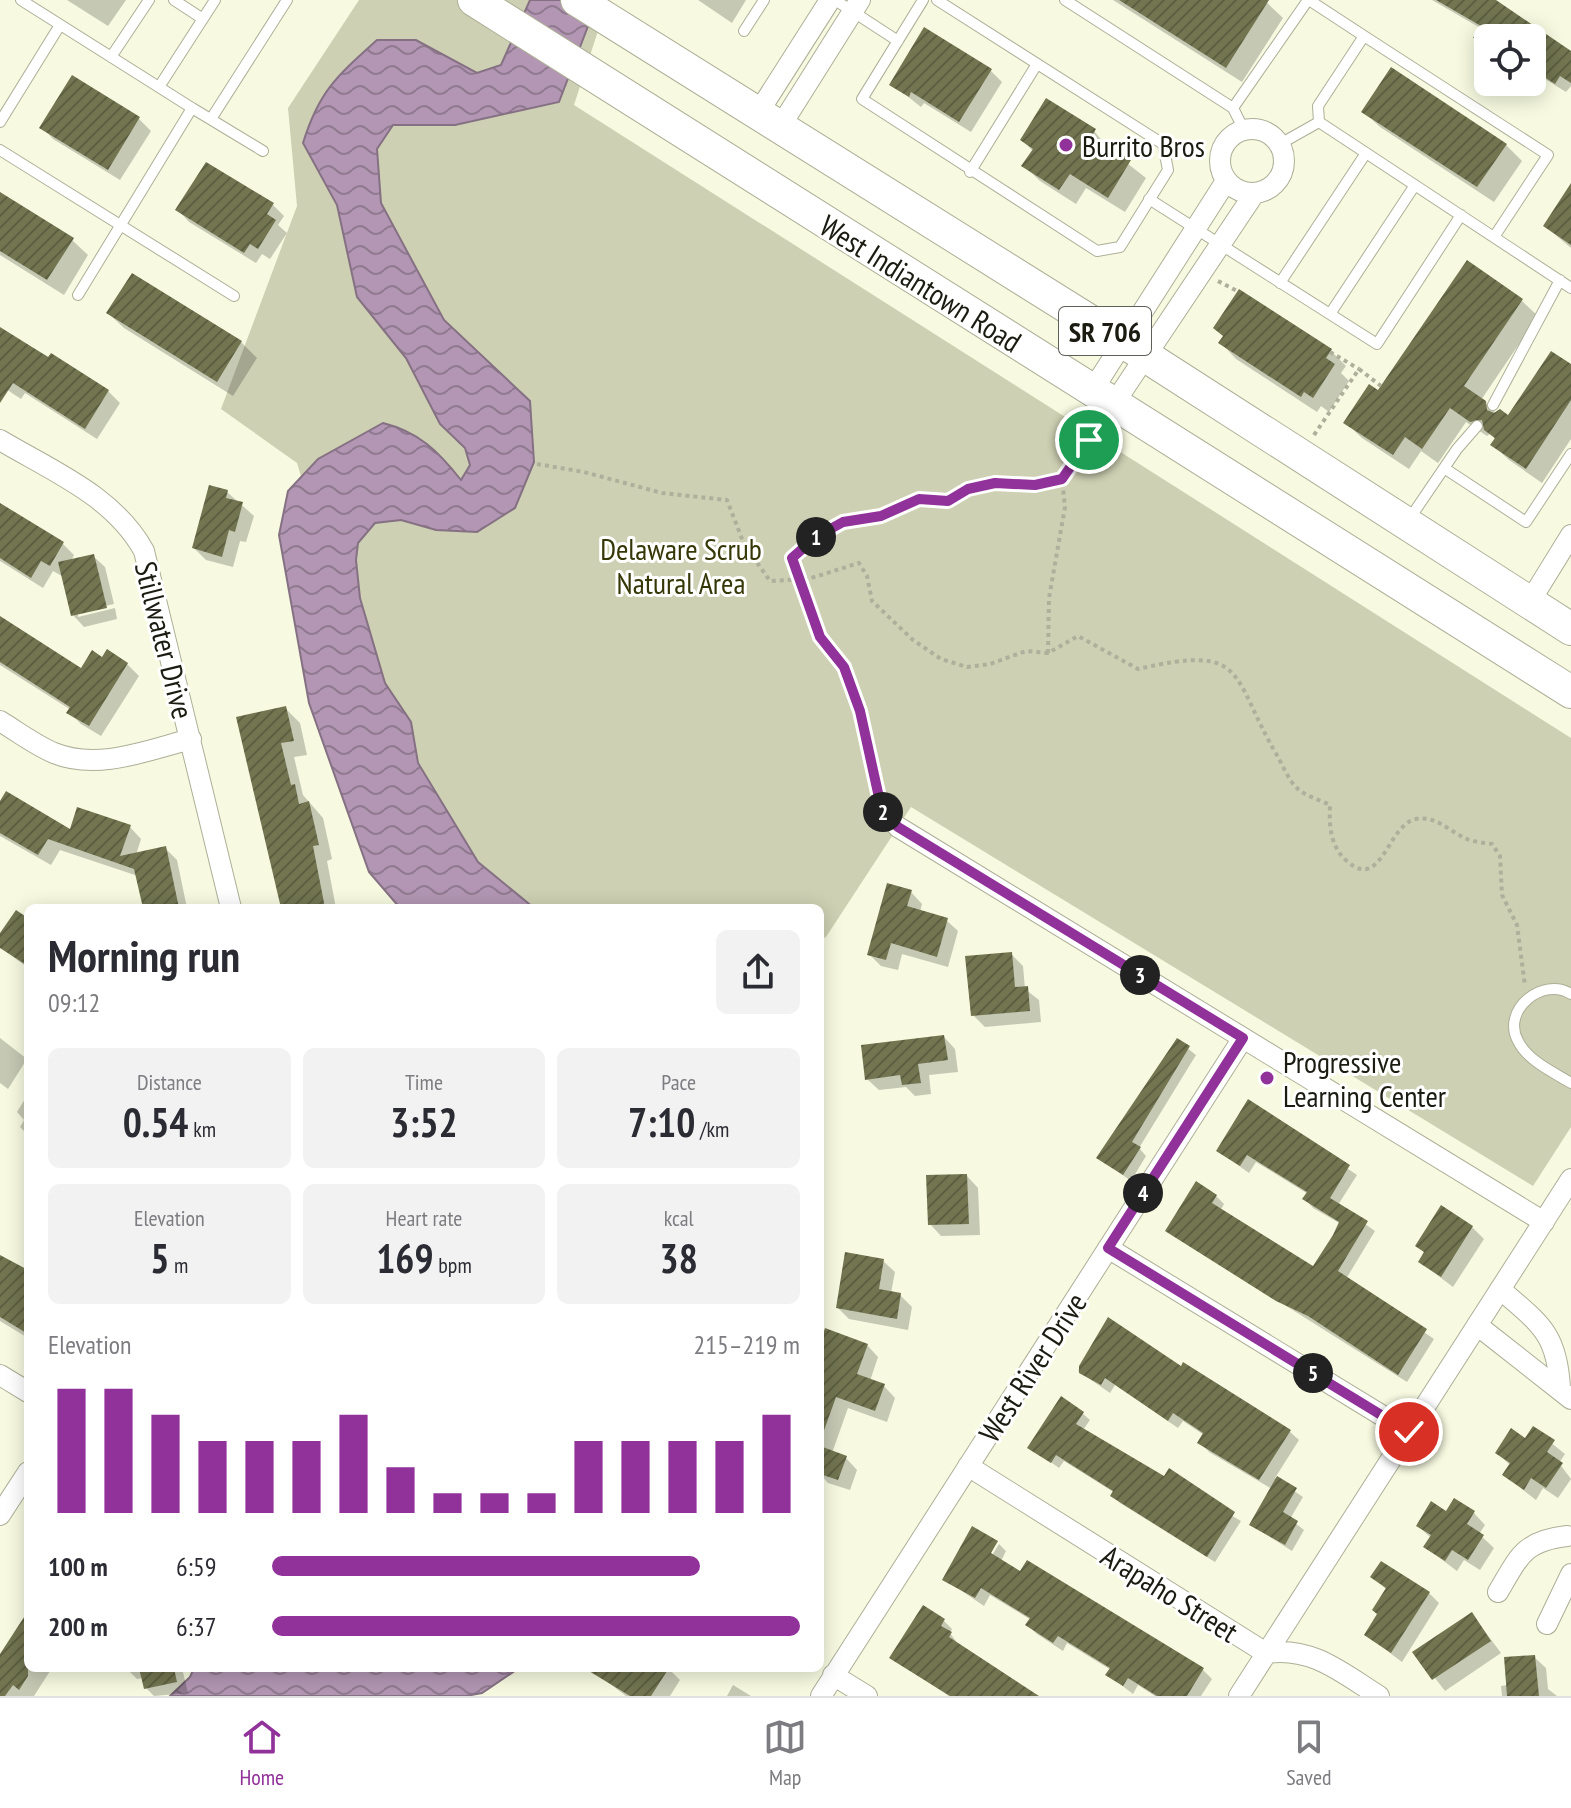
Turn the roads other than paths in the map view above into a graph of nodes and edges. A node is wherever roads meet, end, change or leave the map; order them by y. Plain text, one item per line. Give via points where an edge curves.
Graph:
1 (21, 0) edge
2 (149, 0) edge
3 (174, 0) edge
4 (215, 0) edge
5 (287, 0) edge
6 (577, 0) edge
7 (764, 0) edge
8 (833, 0) edge
9 (923, 0) edge
10 (937, 0) edge
11 (1065, 0) edge
12 (1309, 0) edge
13 (481, 4) edge
14 (856, 6) edge
15 (203, 19) junction
16 (60, 25) junction
17 (744, 31) dead end
18 (1364, 36) junction
19 (898, 41) junction
20 (111, 57) junction
21 (1037, 64) junction
22 (159, 87) junction
23 (192, 108) junction
24 (1233, 108) junction
25 (211, 119) junction
26 (769, 120) junction
27 (0, 122) edge
28 (1319, 122) junction
29 (1244, 130) junction
30 (1280, 144) junction
31 (0, 150) edge
32 (263, 151) dead end
33 (1366, 153) junction
34 (970, 172) junction
35 (1226, 181) junction
36 (1415, 185) junction
37 (1254, 194) junction
38 (1149, 199) junction
39 (1461, 215) junction
40 (121, 225) junction
41 (1196, 229) junction
42 (1494, 237) junction
43 (1219, 244) junction
44 (1560, 280) junction
45 (1280, 283) junction
46 (1571, 288) edge
47 (78, 295) dead end
48 (234, 296) dead end
49 (1330, 314) junction
50 (1134, 348) junction
51 (1102, 398) junction
52 (1493, 405) dead end
53 (1477, 426) dead end
54 (0, 440) edge
55 (1571, 454) edge
56 (1444, 468) junction
57 (1406, 524) junction
58 (1571, 535) edge
59 (1529, 603) junction
60 (1571, 629) edge
61 (1571, 692) edge
62 (0, 721) edge
63 (191, 739) junction
64 (898, 827) road end
65 (230, 904) edge
66 (1571, 994) edge
67 (1243, 1038) junction
68 (1571, 1083) edge
69 (1571, 1179) edge
70 (1544, 1222) junction
71 (1108, 1248) junction
72 (1500, 1289) junction
73 (1477, 1325) junction
74 (0, 1375) edge
75 (24, 1390) edge
76 (1565, 1394) edge
77 (1409, 1432) junction
78 (968, 1466) junction
79 (24, 1478) edge
80 (0, 1515) edge
81 (1570, 1539) edge
82 (1571, 1574) edge
83 (1498, 1592) dead end
84 (1547, 1624) dead end
85 (1266, 1653) junction
86 (833, 1675) junction
87 (821, 1696) edge
88 (867, 1696) edge
89 (1239, 1696) edge
90 (1379, 1696) edge

1 - 16 lane
2 - 20 lane
3 - 15 lane
4 - 15 lane
5 - 25 lane
6 - 26 main road, West Indiantown Road / SR 706
7 - 17 lane
8 - 14 lane
8 - 26 street
9 - 19 lane
10 - 21 lane
11 - 24 lane
12 - 18 lane
12 - 24 lane
13 - 51 main road, West Indiantown Road / SR 706
14 - 19 lane
14 - 26 street
15 - 22 lane
16 - 20 lane
16 - 27 lane
18 - 28 lane via 1318,106
18 - 42 lane via 1548,155
19 - 34 lane via 862,99
20 - 22 lane
21 - 34 lane
21 - 38 lane via 1163,144 1168,170
22 - 23 lane
23 - 25 lane
23 - 40 lane
24 - 29 lane
25 - 32 lane
26 - 50 main road, West Indiantown Road / SR 706
28 - 30 lane
28 - 33 lane
29 - 30 street via 1264,132
29 - 35 street via 1222,151
30 - 37 street via 1281,176
31 - 40 lane
33 - 36 lane
33 - 45 lane
34 - 38 lane via 1097,251 1120,247
35 - 37 street
35 - 41 street
36 - 39 lane
36 - 49 lane
37 - 43 street
38 - 41 lane
39 - 42 lane
39 - 49 lane via 1377,344
40 - 47 lane
40 - 48 lane
41 - 43 lane
41 - 50 street
42 - 44 lane
43 - 45 lane
43 - 50 street
44 - 46 lane
44 - 52 lane
45 - 49 lane
50 - 51 street
50 - 57 main road, West Indiantown Road / SR 706
51 - 61 main road, West Indiantown Road / SR 706
53 - 56 lane
54 - 63 street, Stillwater Drive via 107,504 137,538 149,565
55 - 56 lane via 1526,522
56 - 57 lane
57 - 59 main road, West Indiantown Road / SR 706
58 - 59 street
59 - 60 main road, West Indiantown Road / SR 706
62 - 63 street via 51,752 81,760
63 - 65 street, Stillwater Drive
64 - 67 street
66 - 68 lane via 1552,989 1527,998 1517,1011 1515,1037 1534,1060
67 - 70 street
67 - 71 street, West River Drive
69 - 70 street
70 - 72 street
71 - 77 street
71 - 78 street, West River Drive
72 - 73 street
72 - 76 street via 1538,1323 1558,1355
73 - 76 street
73 - 77 street
74 - 75 street
77 - 85 street
78 - 85 street, Arapaho Street
78 - 86 street, West River Drive
79 - 80 street
81 - 83 street via 1544,1538 1524,1549
82 - 84 street
85 - 89 street
85 - 90 street, Arapaho Street via 1289,1649 1314,1655
86 - 87 street, West River Drive
86 - 88 street

